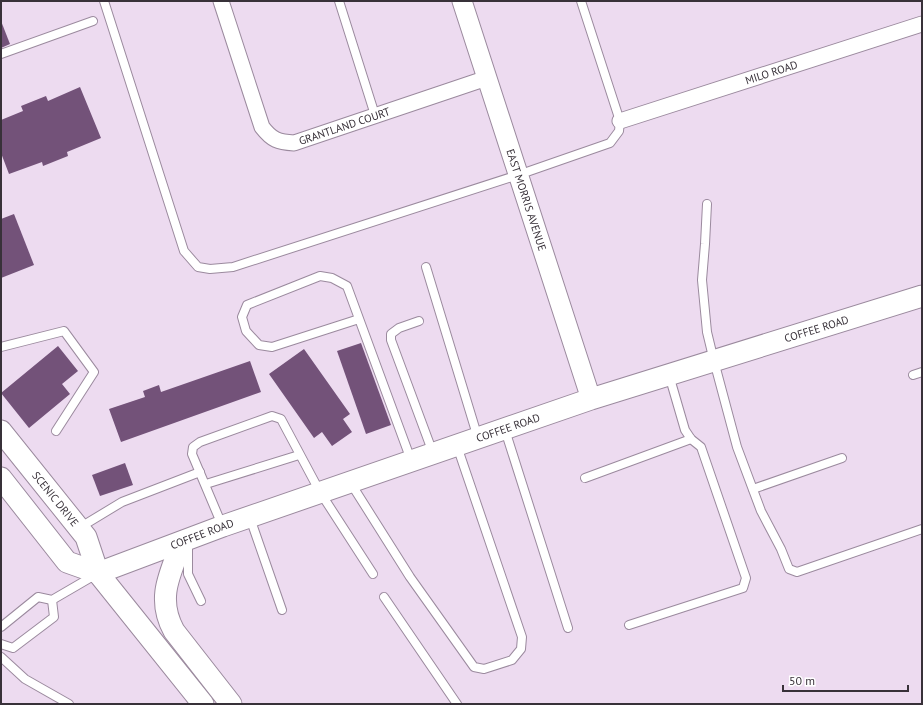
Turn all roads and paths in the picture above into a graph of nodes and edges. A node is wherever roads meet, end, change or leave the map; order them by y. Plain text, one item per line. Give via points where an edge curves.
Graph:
1 (104, 1) edge
2 (222, 1) edge
3 (339, 1) edge
4 (462, 1) edge
5 (581, 1) edge
6 (93, 21) dead end
7 (922, 24) edge
8 (1, 54) edge
9 (487, 78) junction
10 (375, 115) junction
11 (620, 121) junction
12 (518, 175) junction
13 (706, 204) dead end
14 (426, 267) dead end
15 (922, 296) edge
16 (359, 319) junction
17 (419, 321) dead end
18 (1, 347) edge
19 (714, 361) junction
20 (922, 372) edge
21 (669, 374) junction
22 (913, 375) dead end
23 (591, 399) junction
24 (505, 429) junction
25 (1, 431) edge
26 (56, 431) dead end
27 (478, 438) junction
28 (691, 439) junction
29 (457, 445) junction
30 (433, 454) junction
31 (299, 455) junction
32 (842, 458) dead end
33 (411, 461) junction
34 (200, 472) junction
35 (1, 478) edge
36 (585, 478) dead end
37 (350, 482) junction
38 (206, 484) junction
39 (753, 489) junction
40 (320, 492) junction
41 (249, 517) junction
42 (223, 526) junction
43 (78, 528) junction
44 (922, 529) edge
45 (185, 541) junction
46 (98, 573) junction
47 (373, 574) dead end
48 (384, 597) dead end
49 (52, 600) junction
50 (201, 601) dead end
51 (282, 610) dead end
52 (629, 625) dead end
53 (1, 627) edge
54 (568, 628) dead end
55 (1, 644) edge
56 (1, 657) edge
57 (69, 704) edge
58 (203, 704) edge
59 (231, 704) edge
60 (457, 704) edge

1 - 12 lane via 184,251 198,267 233,267
2 - 10 street, GRANTLAND COURT via 262,127 270,137 294,143
3 - 10 lane
4 - 9 street, EAST MORRIS AVENUE
5 - 11 lane
6 - 8 lane
7 - 11 street, MILO ROAD
9 - 10 street, GRANTLAND COURT
9 - 12 street, EAST MORRIS AVENUE
11 - 12 lane via 619,131 610,143
12 - 23 street, EAST MORRIS AVENUE
13 - 19 lane via 702,280
14 - 27 lane
15 - 19 main road, COFFEE ROAD
16 - 16 lane via 347,286 332,278 320,276 247,305 242,317 246,331 259,345 272,347
16 - 33 lane
17 - 30 lane via 399,328 391,334 391,340
18 - 26 lane via 64,331 94,372
19 - 21 main road, COFFEE ROAD
19 - 39 lane via 737,447
20 - 22 lane
21 - 23 main road, COFFEE ROAD
21 - 28 lane
23 - 24 main road, COFFEE ROAD
24 - 27 main road, COFFEE ROAD
24 - 54 lane
25 - 43 main road, SCENIC DRIVE
27 - 29 main road, COFFEE ROAD
28 - 36 lane
28 - 52 lane via 702,447 746,578 743,588
29 - 30 main road, COFFEE ROAD
29 - 37 lane via 522,637 521,649 512,660 484,669 474,667 410,577
30 - 33 main road, COFFEE ROAD
31 - 34 lane via 281,419 272,416 200,442 194,447 192,454
31 - 38 lane
31 - 40 lane
32 - 39 lane
33 - 37 main road, COFFEE ROAD
34 - 38 lane
34 - 43 lane via 122,502
35 - 46 main road via 67,562
37 - 40 main road, COFFEE ROAD
38 - 42 lane
39 - 44 lane via 789,570 797,572
40 - 41 main road, COFFEE ROAD
40 - 47 lane
41 - 42 main road, COFFEE ROAD
41 - 51 lane
42 - 45 main road, COFFEE ROAD
43 - 46 main road, SCENIC DRIVE via 86,537
45 - 46 main road, COFFEE ROAD
45 - 50 lane via 188,574
45 - 59 main road via 167,583 167,619
46 - 49 lane
46 - 58 main road, SCENIC DRIVE
48 - 60 lane
49 - 53 lane via 38,597
49 - 55 lane via 54,617 13,648
56 - 57 lane via 25,679

